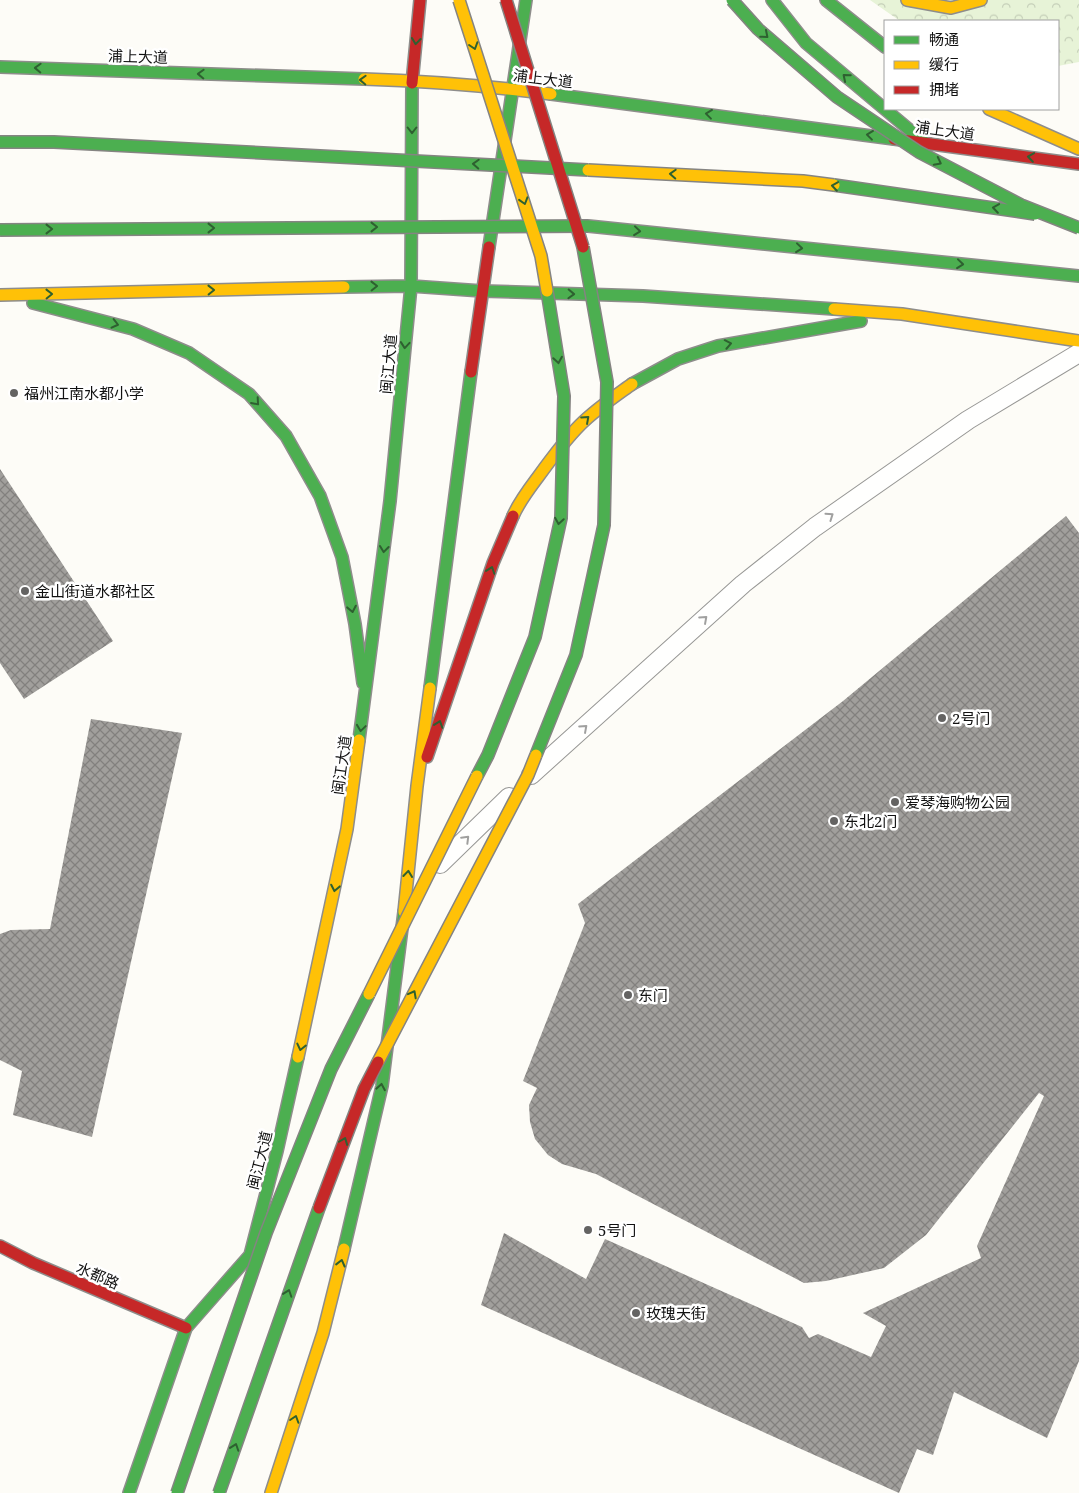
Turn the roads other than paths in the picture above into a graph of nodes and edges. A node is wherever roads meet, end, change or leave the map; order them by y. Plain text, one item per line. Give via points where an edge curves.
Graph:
1 (420, 0) edge
2 (459, 0) edge
3 (506, 0) edge
4 (526, 0) edge
5 (732, 0) edge
6 (772, 0) edge
7 (826, 0) edge
8 (908, 0) edge
9 (981, 0) edge
10 (884, 47) edge
11 (0, 66) edge
12 (412, 81) junction
13 (513, 89) junction
14 (884, 108) edge
15 (886, 110) edge
16 (991, 110) edge
17 (0, 142) edge
18 (924, 142) junction
19 (1079, 149) edge
20 (1079, 164) edge
21 (1079, 220) edge
22 (1079, 228) edge
23 (0, 230) edge
24 (1079, 276) edge
25 (411, 286) junction
26 (482, 290) junction
27 (0, 295) edge
28 (902, 314) junction
29 (1079, 341) edge
30 (1079, 353) edge
31 (365, 701) junction
32 (417, 786) junction
33 (406, 898) junction
34 (0, 1246) edge
35 (186, 1328) junction
36 (129, 1493) edge
37 (177, 1493) edge
38 (219, 1493) edge
39 (271, 1493) edge

1 -> 12 main road, 闽江大道
2 -> 37 main road, bridge via 541,256 564,396 561,518 535,637 488,754 331,1069 266,1233
38 -> 3 main road, bridge via 302,1252 364,1089 528,775 576,655 604,525 607,382 583,244
4 - 13 main road
5 -> 22 main road, bridge via 758,29 837,97 919,152 1021,205
14 -> 6 main road via 806,43
7 - 10 main road
8 - 9 main road via 951,8
12 -> 11 main road, 浦上大道
12 - 13 main road, 浦上大道
12 -> 25 main road, 闽江大道
18 -> 13 main road, 浦上大道
13 - 26 main road
18 -> 15 main road
16 - 19 main road
21 -> 17 main road, bridge via 803,181 54,142
20 -> 18 main road, 浦上大道
23 -> 24 main road, bridge via 588,226
25 - 26 main road
27 -> 25 main road
25 -> 31 main road, 闽江大道 via 390,501
26 -> 28 main road via 643,296
26 - 32 main road
27 -> 31 main road via 132,329 189,353 248,394 286,436 320,496 342,558
28 - 29 main road
32 -> 28 main road via 512,516 534,481 580,425 639,378 678,359 718,346
33 -> 30 lane via 526,779 742,584 815,527 968,420
31 -> 35 main road, 闽江大道 via 347,828 331,909 250,1255
33 -> 32 main road
39 -> 33 main road via 323,1333 382,1086
34 - 35 main road, 水都路
35 - 36 main road, 闽江大道

